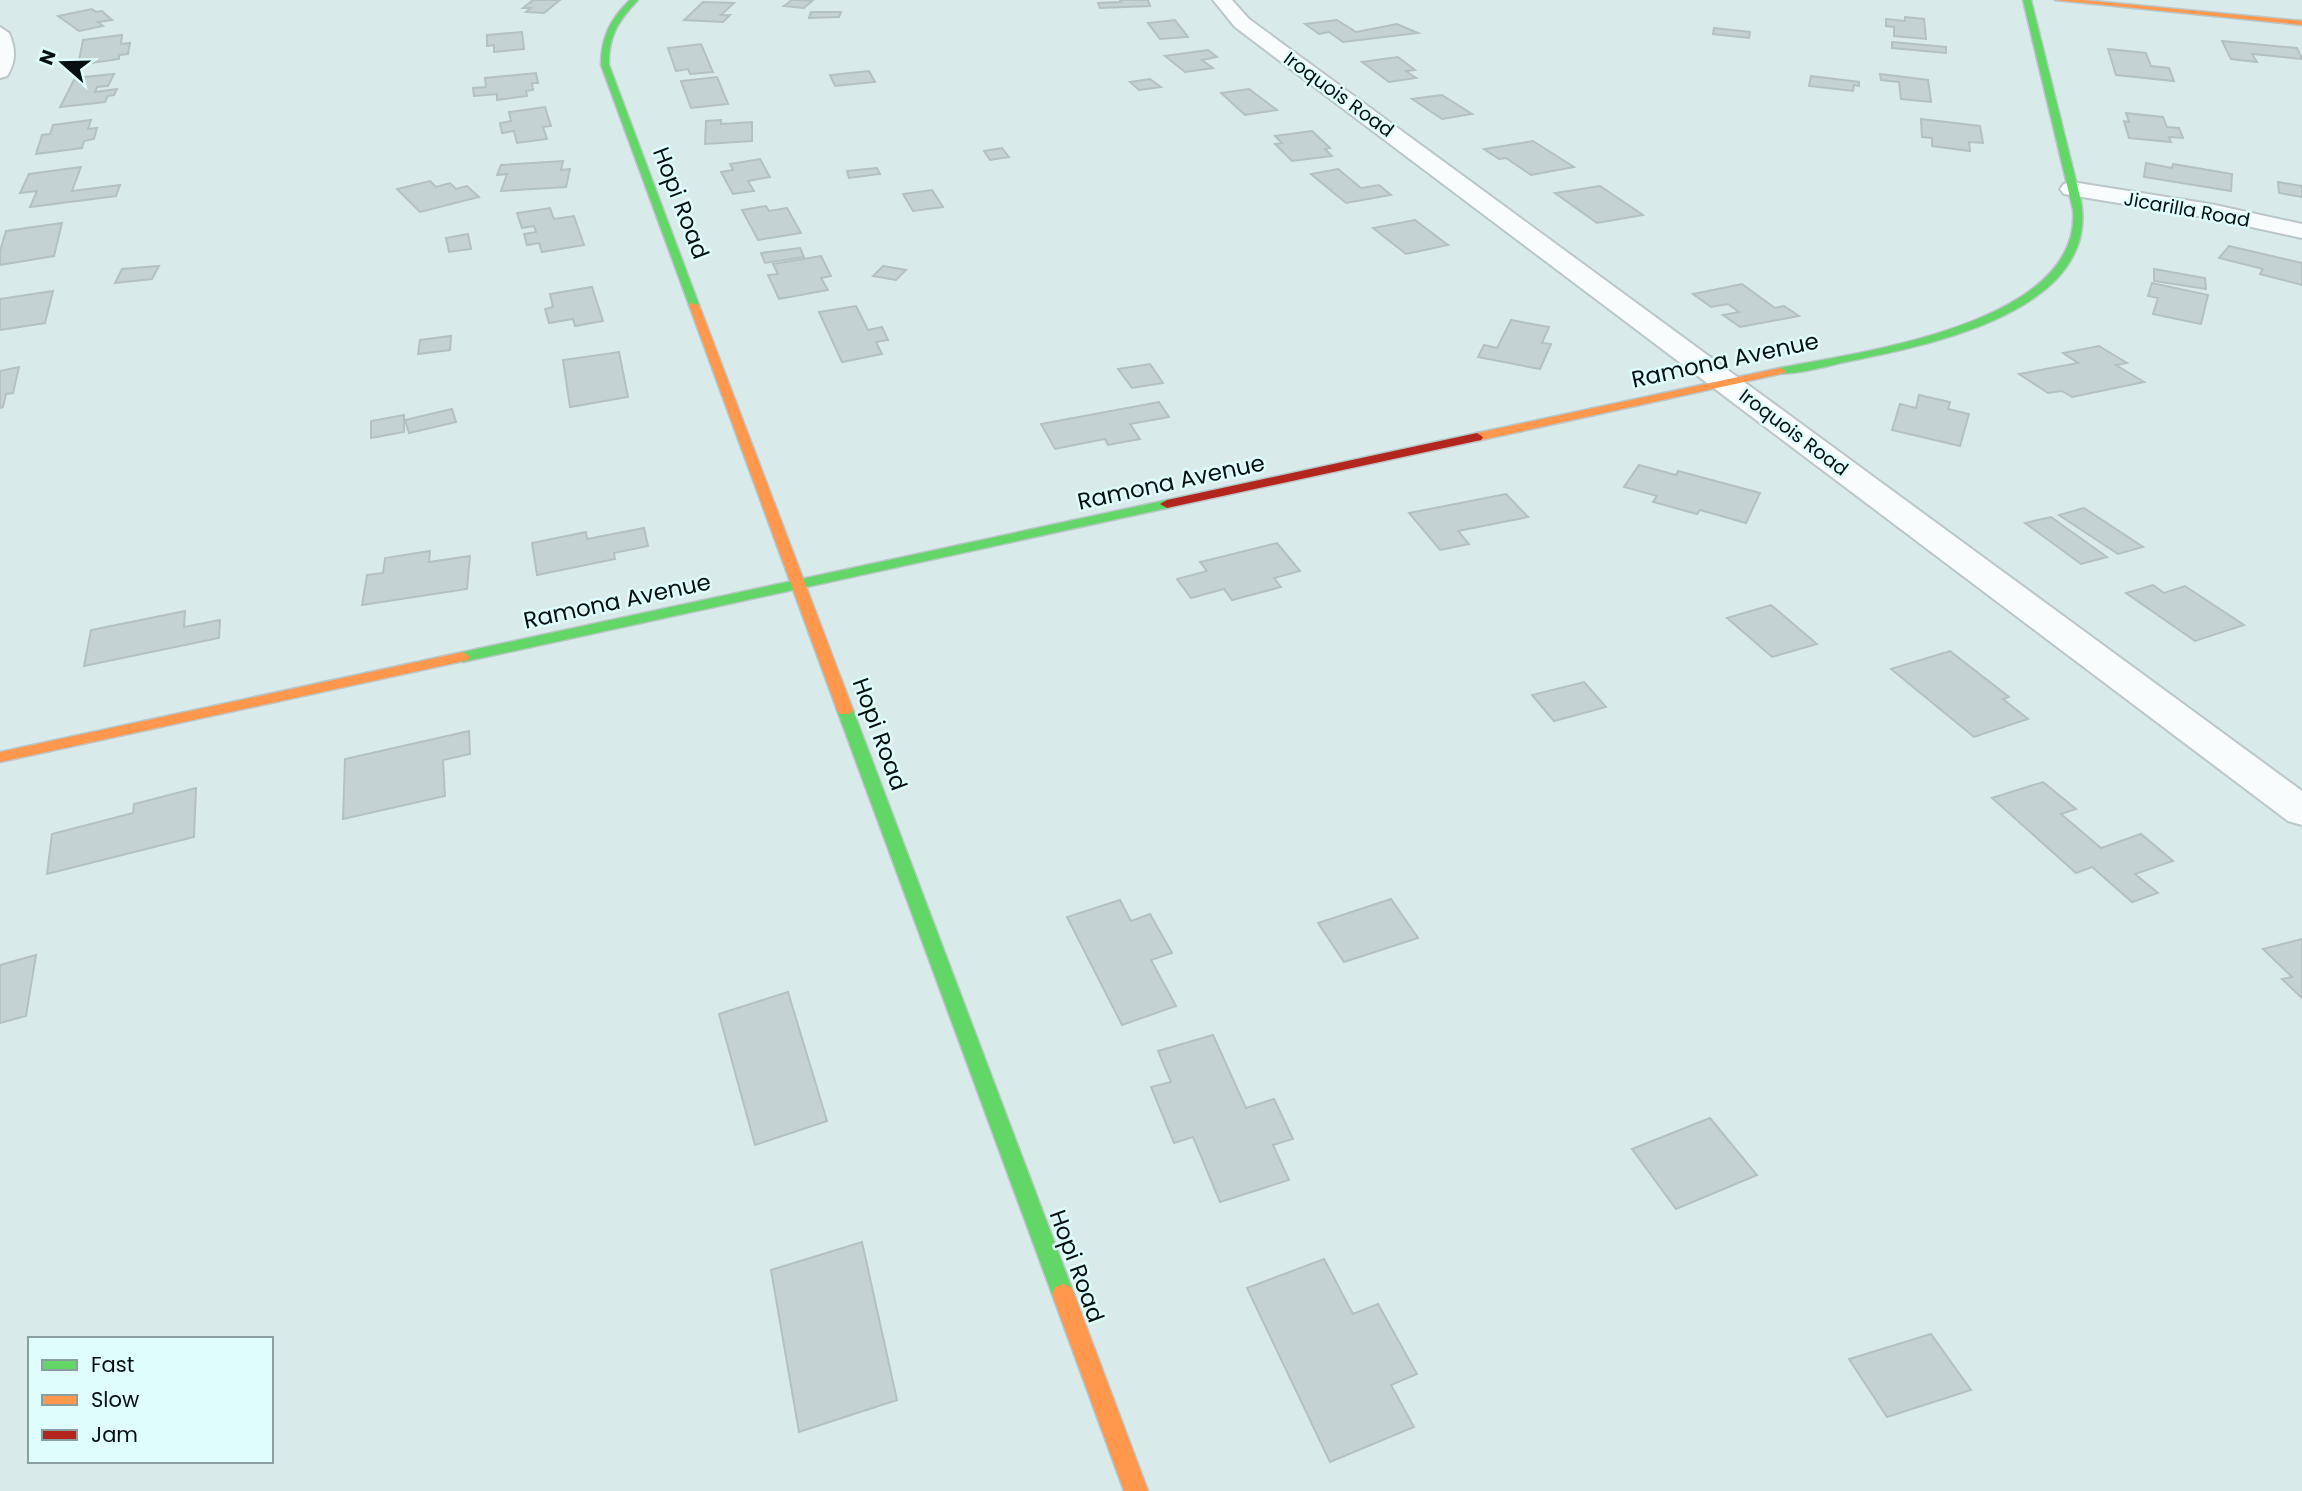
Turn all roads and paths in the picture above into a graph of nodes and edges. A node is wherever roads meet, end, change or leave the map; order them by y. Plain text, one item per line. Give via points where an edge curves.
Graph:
1 (634, 0) edge
2 (1222, 0) edge
3 (2027, 0) edge
4 (2059, 0) edge
5 (2302, 23) edge
6 (0, 33) edge
7 (0, 72) edge
8 (2073, 189) junction
9 (2302, 231) edge
10 (1729, 383) junction
11 (801, 585) junction
12 (0, 757) edge
13 (2302, 811) edge
14 (1136, 1491) edge

1 - 11 street, Hopi Road via 613,22 603,43 605,65
2 - 10 street, Iroquois Road via 1242,23
3 - 8 street, Ramona Avenue
4 - 5 street
6 - 7 street via 6,60
8 - 9 street, Jicarilla Road
8 - 10 street, Ramona Avenue via 2078,227 2069,260 2044,288 2000,314 1946,335
10 - 11 street, Ramona Avenue
10 - 13 street, Iroquois Road
11 - 12 street, Ramona Avenue
11 - 14 street, Hopi Road

